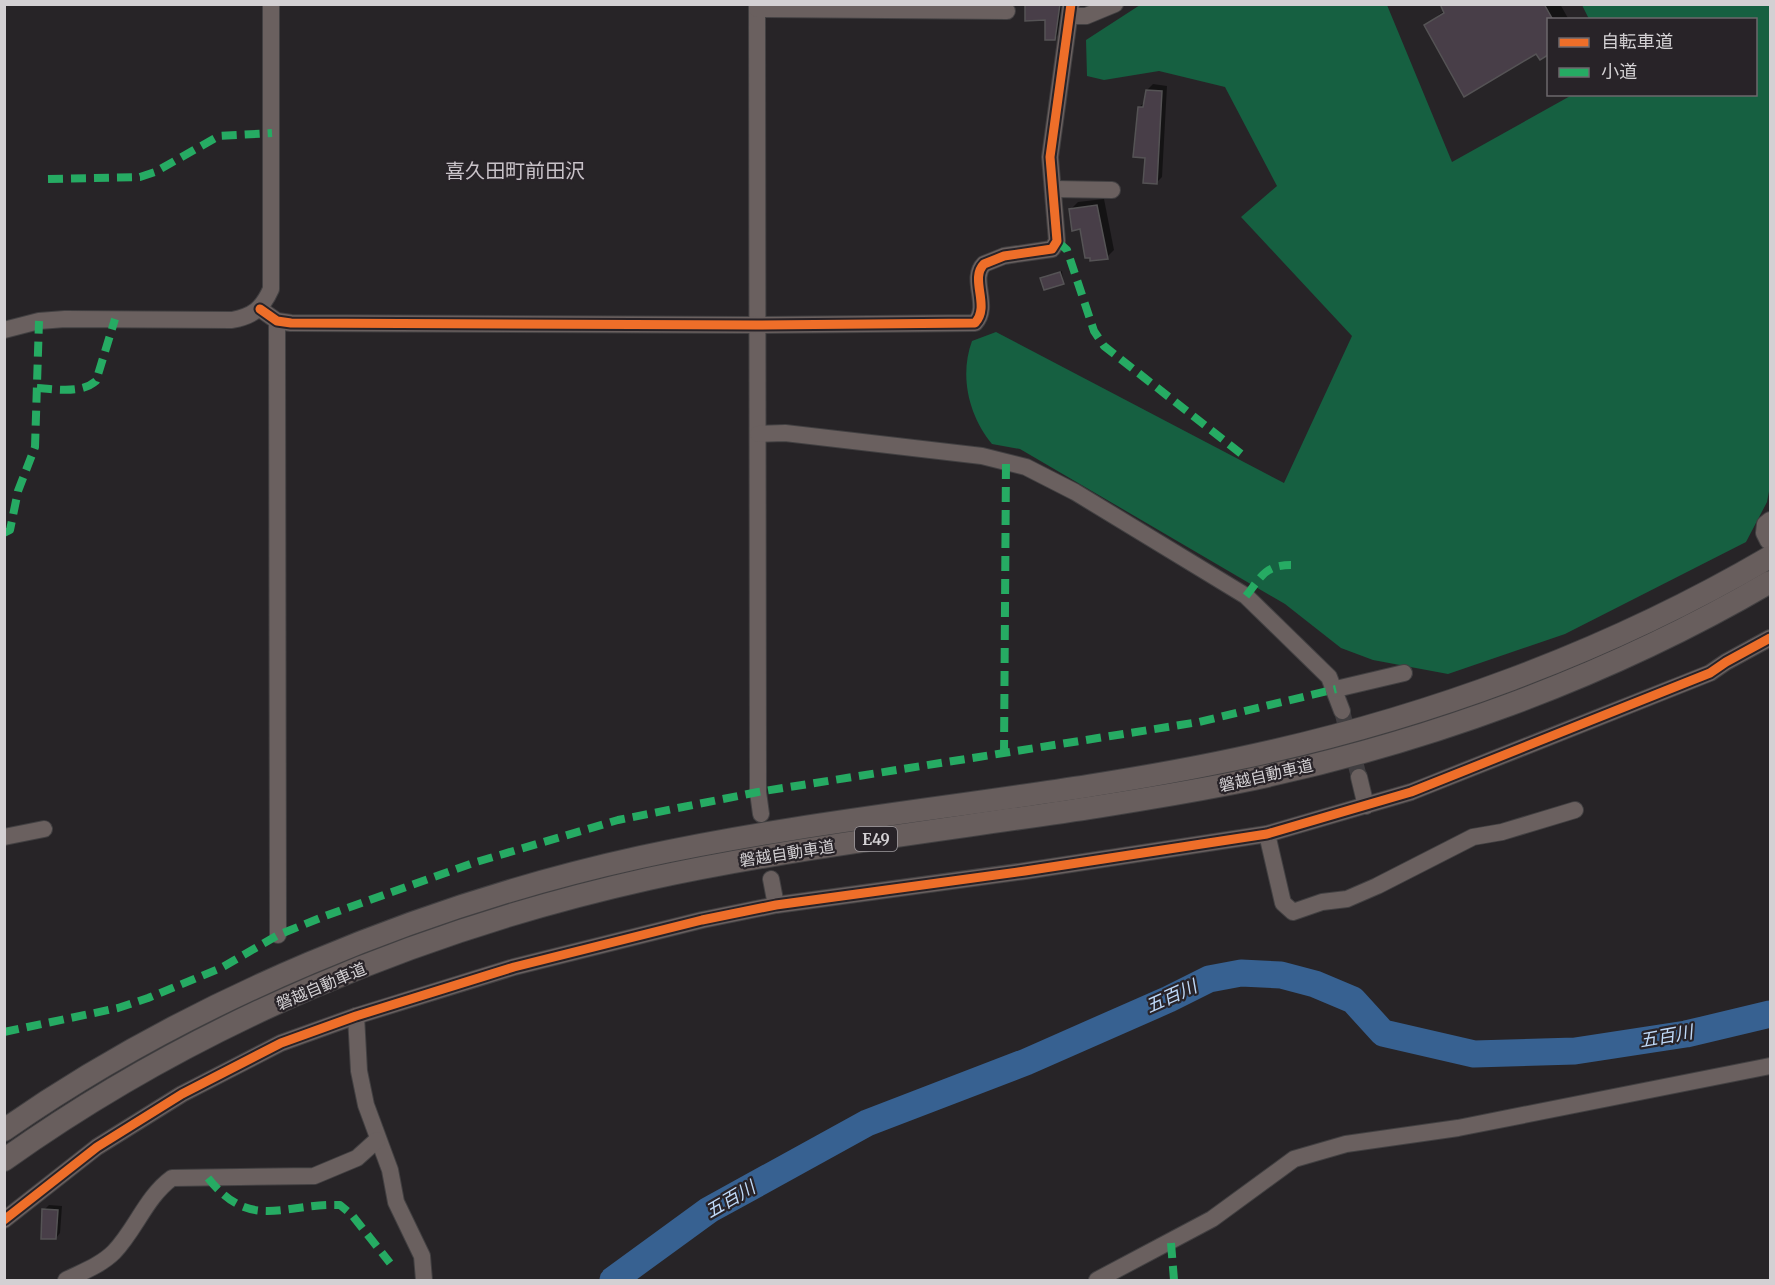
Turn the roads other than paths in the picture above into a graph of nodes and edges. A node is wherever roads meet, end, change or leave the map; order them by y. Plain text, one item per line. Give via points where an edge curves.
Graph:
1 (271, 4) edge
2 (1115, 4) edge
3 (757, 7) edge
4 (1007, 10) dead end
5 (1071, 10) edge
6 (1054, 189) junction
7 (1112, 190) dead end
8 (260, 309) junction
9 (277, 321) junction
10 (757, 326) junction
11 (4, 330) edge
12 (758, 434) junction
13 (1770, 520) edge
14 (1769, 549) edge
15 (1770, 582) edge
16 (1770, 638) edge
17 (1404, 673) dead end
18 (1336, 689) junction
19 (1342, 711) tunnel mouth
20 (1359, 777) tunnel mouth
21 (1366, 806) junction
22 (1575, 810) dead end
23 (761, 814) dead end
24 (44, 830) dead end
25 (1267, 834) junction
26 (4, 837) edge
27 (771, 879) dead end
28 (776, 905) junction
29 (278, 935) dead end
30 (356, 1016) junction
31 (1770, 1066) edge
32 (4, 1130) edge
33 (377, 1140) junction
34 (4, 1160) edge
35 (4, 1220) edge
36 (66, 1281) edge
37 (424, 1281) edge
38 (1097, 1281) edge

1 - 8 street via 271,290
2 - 5 street via 1086,16
3 - 4 street
3 - 10 street
5 - 6 street via 1051,148
6 - 7 street
6 - 10 street via 1056,246 984,264 979,274 982,312 975,323
8 - 9 street
8 - 11 street via 253,315 232,320 65,319 29,322
9 - 10 street
9 - 29 street
10 - 12 street
12 - 18 street via 982,456 1026,467 1075,492 1246,596 1316,662
12 - 23 street
13 - 14 street via 1764,533
14 - 32 highway, 磐越自動車道 / E49 via 1713,589 1535,670 1454,700 1338,735 1150,775 733,839 567,875 459,907 306,966 195,1018
15 - 34 highway, 磐越自動車道 / E49 via 1632,653 1539,693 1460,722 1343,757 1155,798 731,862 575,897 466,928 318,986 203,1039 117,1087
16 - 21 street via 1710,673 1411,792
17 - 18 street
18 - 19 street
20 - 21 street
21 - 25 street
22 - 25 street via 1473,837 1347,899 1293,912 1283,903
24 - 26 street
25 - 28 street
27 - 28 street
28 - 30 street via 514,967
30 - 33 street via 362,1090
30 - 35 street via 281,1042 182,1094 98,1147
31 - 38 street via 1458,1128 1346,1144 1294,1159 1212,1219
33 - 36 street via 357,1158 315,1176 172,1178 151,1198 105,1261
33 - 37 street via 390,1170 396,1202 422,1256

